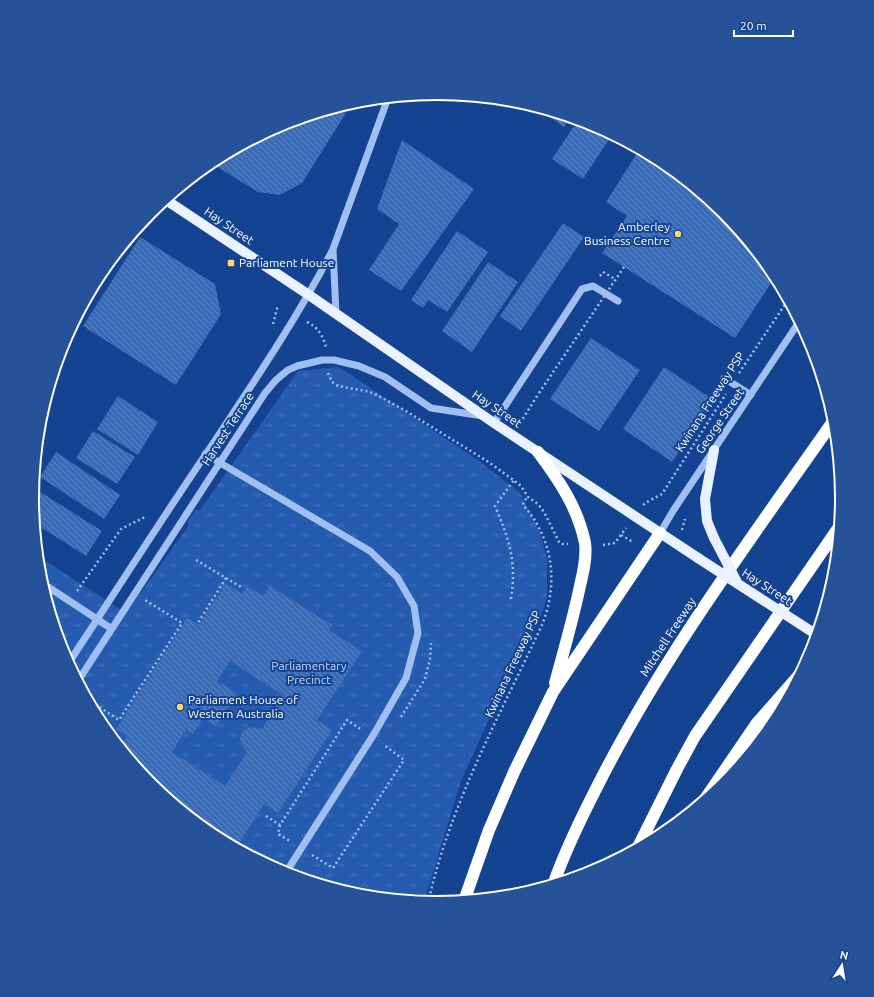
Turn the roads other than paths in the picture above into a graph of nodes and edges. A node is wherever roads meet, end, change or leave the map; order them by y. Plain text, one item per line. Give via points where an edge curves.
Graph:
1 (386, 104) edge
2 (171, 203) edge
3 (333, 249) junction
4 (309, 295) junction
5 (618, 301) dead end
6 (336, 314) junction
7 (796, 327) edge
8 (724, 378) dead end
9 (751, 395) junction
10 (484, 416) junction
11 (494, 423) junction
12 (828, 428) edge
13 (714, 450) junction
14 (538, 452) junction
15 (205, 454) junction
16 (220, 462) junction
17 (660, 533) junction
18 (833, 535) edge
19 (738, 584) junction
20 (50, 589) edge
21 (97, 619) junction
22 (112, 629) junction
23 (812, 632) edge
24 (72, 658) edge
25 (81, 677) edge
26 (786, 690) edge
27 (553, 692) junction
28 (718, 780) edge
29 (640, 840) edge
30 (289, 868) edge
31 (555, 878) edge
32 (466, 896) edge

1 - 3 street, Harvest Terrace
2 - 4 main road, Hay Street
3 - 4 street, Harvest Terrace
3 - 6 street, Harvest Terrace
4 - 6 main road, Hay Street
4 - 15 street, Harvest Terrace
5 - 11 street via 593,286 582,289
6 - 10 main road, Hay Street
7 - 9 street, George Street
8 - 9 street
9 - 13 street, George Street
10 - 11 main road, Hay Street
10 - 16 street, Harvest Terrace via 431,408 385,377 359,366 334,360 313,361 292,368 276,380
11 - 14 main road, Hay Street
12 - 31 highway, Mitchell Freeway via 712,595 634,717 582,816
13 - 17 street, George Street
13 - 19 main road, bridge via 705,498 707,520
14 - 17 main road, Hay Street
14 - 27 highway via 559,480 575,512 585,544 583,573 575,612
15 - 16 street
15 - 21 street, Harvest Terrace
16 - 22 street, Harvest Terrace
16 - 30 street via 370,551 397,577 414,606 418,633 406,678 373,736
17 - 19 main road, Hay Street, bridge
17 - 27 highway
18 - 29 highway via 695,736
19 - 23 main road, Hay Street, bridge
20 - 21 street
21 - 22 street
21 - 24 street, Harvest Terrace
22 - 25 street, Harvest Terrace
26 - 28 highway via 757,723
27 - 32 highway via 489,830

